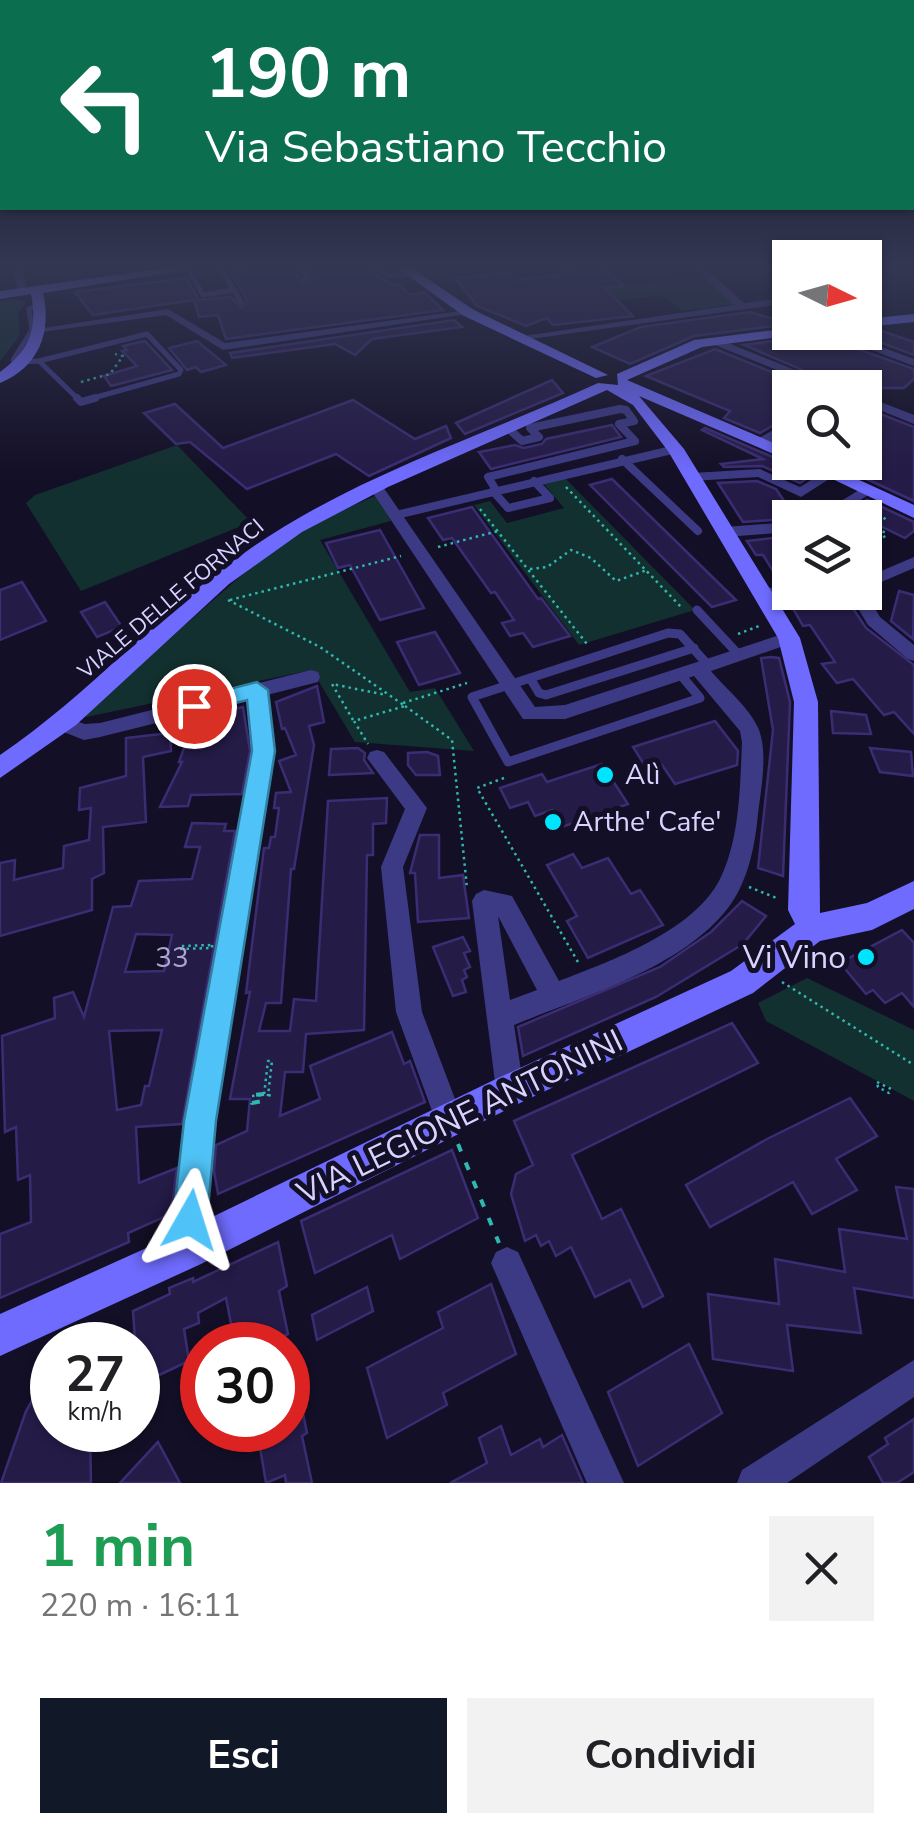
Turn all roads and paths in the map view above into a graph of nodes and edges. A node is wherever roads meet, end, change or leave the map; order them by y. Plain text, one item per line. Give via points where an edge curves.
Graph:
1 (28, 336) edge
2 (39, 336) edge
3 (137, 336) edge
4 (149, 336) edge
5 (206, 336) edge
6 (301, 336) edge
7 (528, 336) edge
8 (754, 336) edge
9 (523, 337) joint
10 (714, 341) junction
11 (80, 349) junction
12 (878, 350) edge
13 (40, 361) junction
14 (914, 363) edge
15 (20, 364) junction
16 (788, 370) edge
17 (0, 379) edge
18 (613, 382) junction
19 (62, 387) junction
20 (882, 407) edge
21 (914, 420) edge
22 (508, 428) junction
23 (772, 436) edge
24 (761, 443) junction
25 (772, 448) edge
26 (676, 449) junction
27 (622, 460) junction
28 (554, 476) junction
29 (692, 477) junction
30 (772, 479) edge
31 (774, 480) edge
32 (821, 480) edge
33 (844, 480) edge
34 (534, 481) junction
35 (376, 487) junction
36 (866, 490) junction
37 (494, 491) junction
38 (470, 496) junction
39 (851, 500) edge
40 (908, 509) edge
41 (396, 514) junction
42 (882, 522) edge
43 (772, 528) edge
44 (499, 531) junction
45 (698, 531) dead end
46 (725, 532) junction
47 (420, 551) junction
48 (914, 562) edge
49 (526, 569) junction
50 (649, 570) junction
51 (882, 576) edge
52 (762, 593) junction
53 (772, 593) edge
54 (219, 597) junction
55 (867, 610) edge
56 (692, 612) joint
57 (789, 638) junction
58 (740, 655) junction
59 (914, 655) edge
60 (596, 657) junction
61 (695, 664) junction
62 (311, 677) dead end
63 (530, 678) junction
64 (503, 679) junction
65 (257, 690) junction
66 (391, 696) junction
67 (402, 704) junction
68 (354, 721) junction
69 (63, 724) junction
70 (377, 758) joint
71 (0, 768) edge
72 (504, 778) dead end
73 (730, 880) junction
74 (914, 894) edge
75 (808, 919) junction
76 (212, 948) joint
77 (769, 965) junction
78 (588, 980) junction
79 (553, 995) junction
80 (498, 1018) junction
81 (914, 1065) edge
82 (510, 1090) junction
83 (252, 1104) joint
84 (449, 1120) junction
85 (187, 1250) junction
86 (506, 1263) joint
87 (0, 1335) edge
88 (914, 1378) edge
89 (606, 1483) edge
90 (755, 1483) edge

1 - 15 lane via 13,360
2 - 15 street
3 - 11 lane
4 - 19 lane via 181,370 81,402
5 - 6 street via 223,347
7 - 9 street
8 - 10 street, VIALE DELLE FORNACI
9 - 18 street
10 - 16 street
10 - 18 street, VIALE DELLE FORNACI
11 - 13 lane
11 - 19 path via 124,356 110,374
12 - 14 street
13 - 15 lane
13 - 19 lane
15 - 17 street
18 - 22 street, VIALE DELLE FORNACI
18 - 24 street
18 - 26 street
20 - 21 street
22 - 35 street, VIALE DELLE FORNACI
22 - 37 lane via 522,440 538,436 530,428 620,409 634,420 620,424 636,441 488,476
23 - 24 street
24 - 25 street
26 - 27 lane
26 - 29 street
27 - 28 lane
27 - 45 lane
28 - 34 lane
28 - 50 path
29 - 30 street via 760,473
29 - 46 street
31 - 32 street via 801,493
33 - 36 street
34 - 37 lane
34 - 37 lane via 550,498 508,508
35 - 41 street
35 - 54 street, VIALE DELLE FORNACI via 251,557
36 - 39 street
36 - 40 street
37 - 38 lane
38 - 41 lane
38 - 44 path
40 - 42 path
41 - 47 street
43 - 46 street
44 - 47 path
44 - 49 path
46 - 52 street
47 - 54 path
47 - 64 street
48 - 51 street
49 - 50 path via 547,567 571,550 616,581
49 - 60 path
50 - 56 path
52 - 53 street
52 - 57 street
54 - 66 path via 286,624
54 - 69 street, VIALE DELLE FORNACI
55 - 59 street
56 - 58 lane
57 - 58 street
57 - 75 street via 806,716
58 - 61 street
60 - 61 lane via 668,633 680,634
60 - 63 lane
61 - 63 lane via 546,695
61 - 64 street via 552,715 524,711
61 - 64 lane via 700,698 508,762 472,697
61 - 73 street via 749,729 752,742 744,833
62 - 65 street
63 - 64 lane
64 - 67 path
65 - 69 street via 100,730
65 - 85 street via 264,751 200,1121
66 - 67 path
66 - 68 path via 332,684
67 - 68 path
68 - 70 path
69 - 71 street, VIALE DELLE FORNACI
70 - 84 street via 416,808 392,867 409,1012
72 - 78 path via 478,788
73 - 75 path
73 - 78 street via 696,924 656,951
74 - 75 street, VIA LEGIONE ANTONINI via 872,916
75 - 77 street, VIA LEGIONE ANTONINI
76 - 76 path via 196,948 180,949 212,945
77 - 81 path via 792,992
77 - 82 street, VIA LEGIONE ANTONINI
78 - 79 street
79 - 80 street
79 - 80 street via 504,904 484,902
80 - 82 street
82 - 84 street, VIA LEGIONE ANTONINI
83 - 83 path via 252,1096 264,1095 272,1060 268,1100
84 - 85 street, VIA LEGIONE ANTONINI
84 - 86 path
85 - 87 street, VIA LEGIONE ANTONINI
86 - 89 street
88 - 90 street

